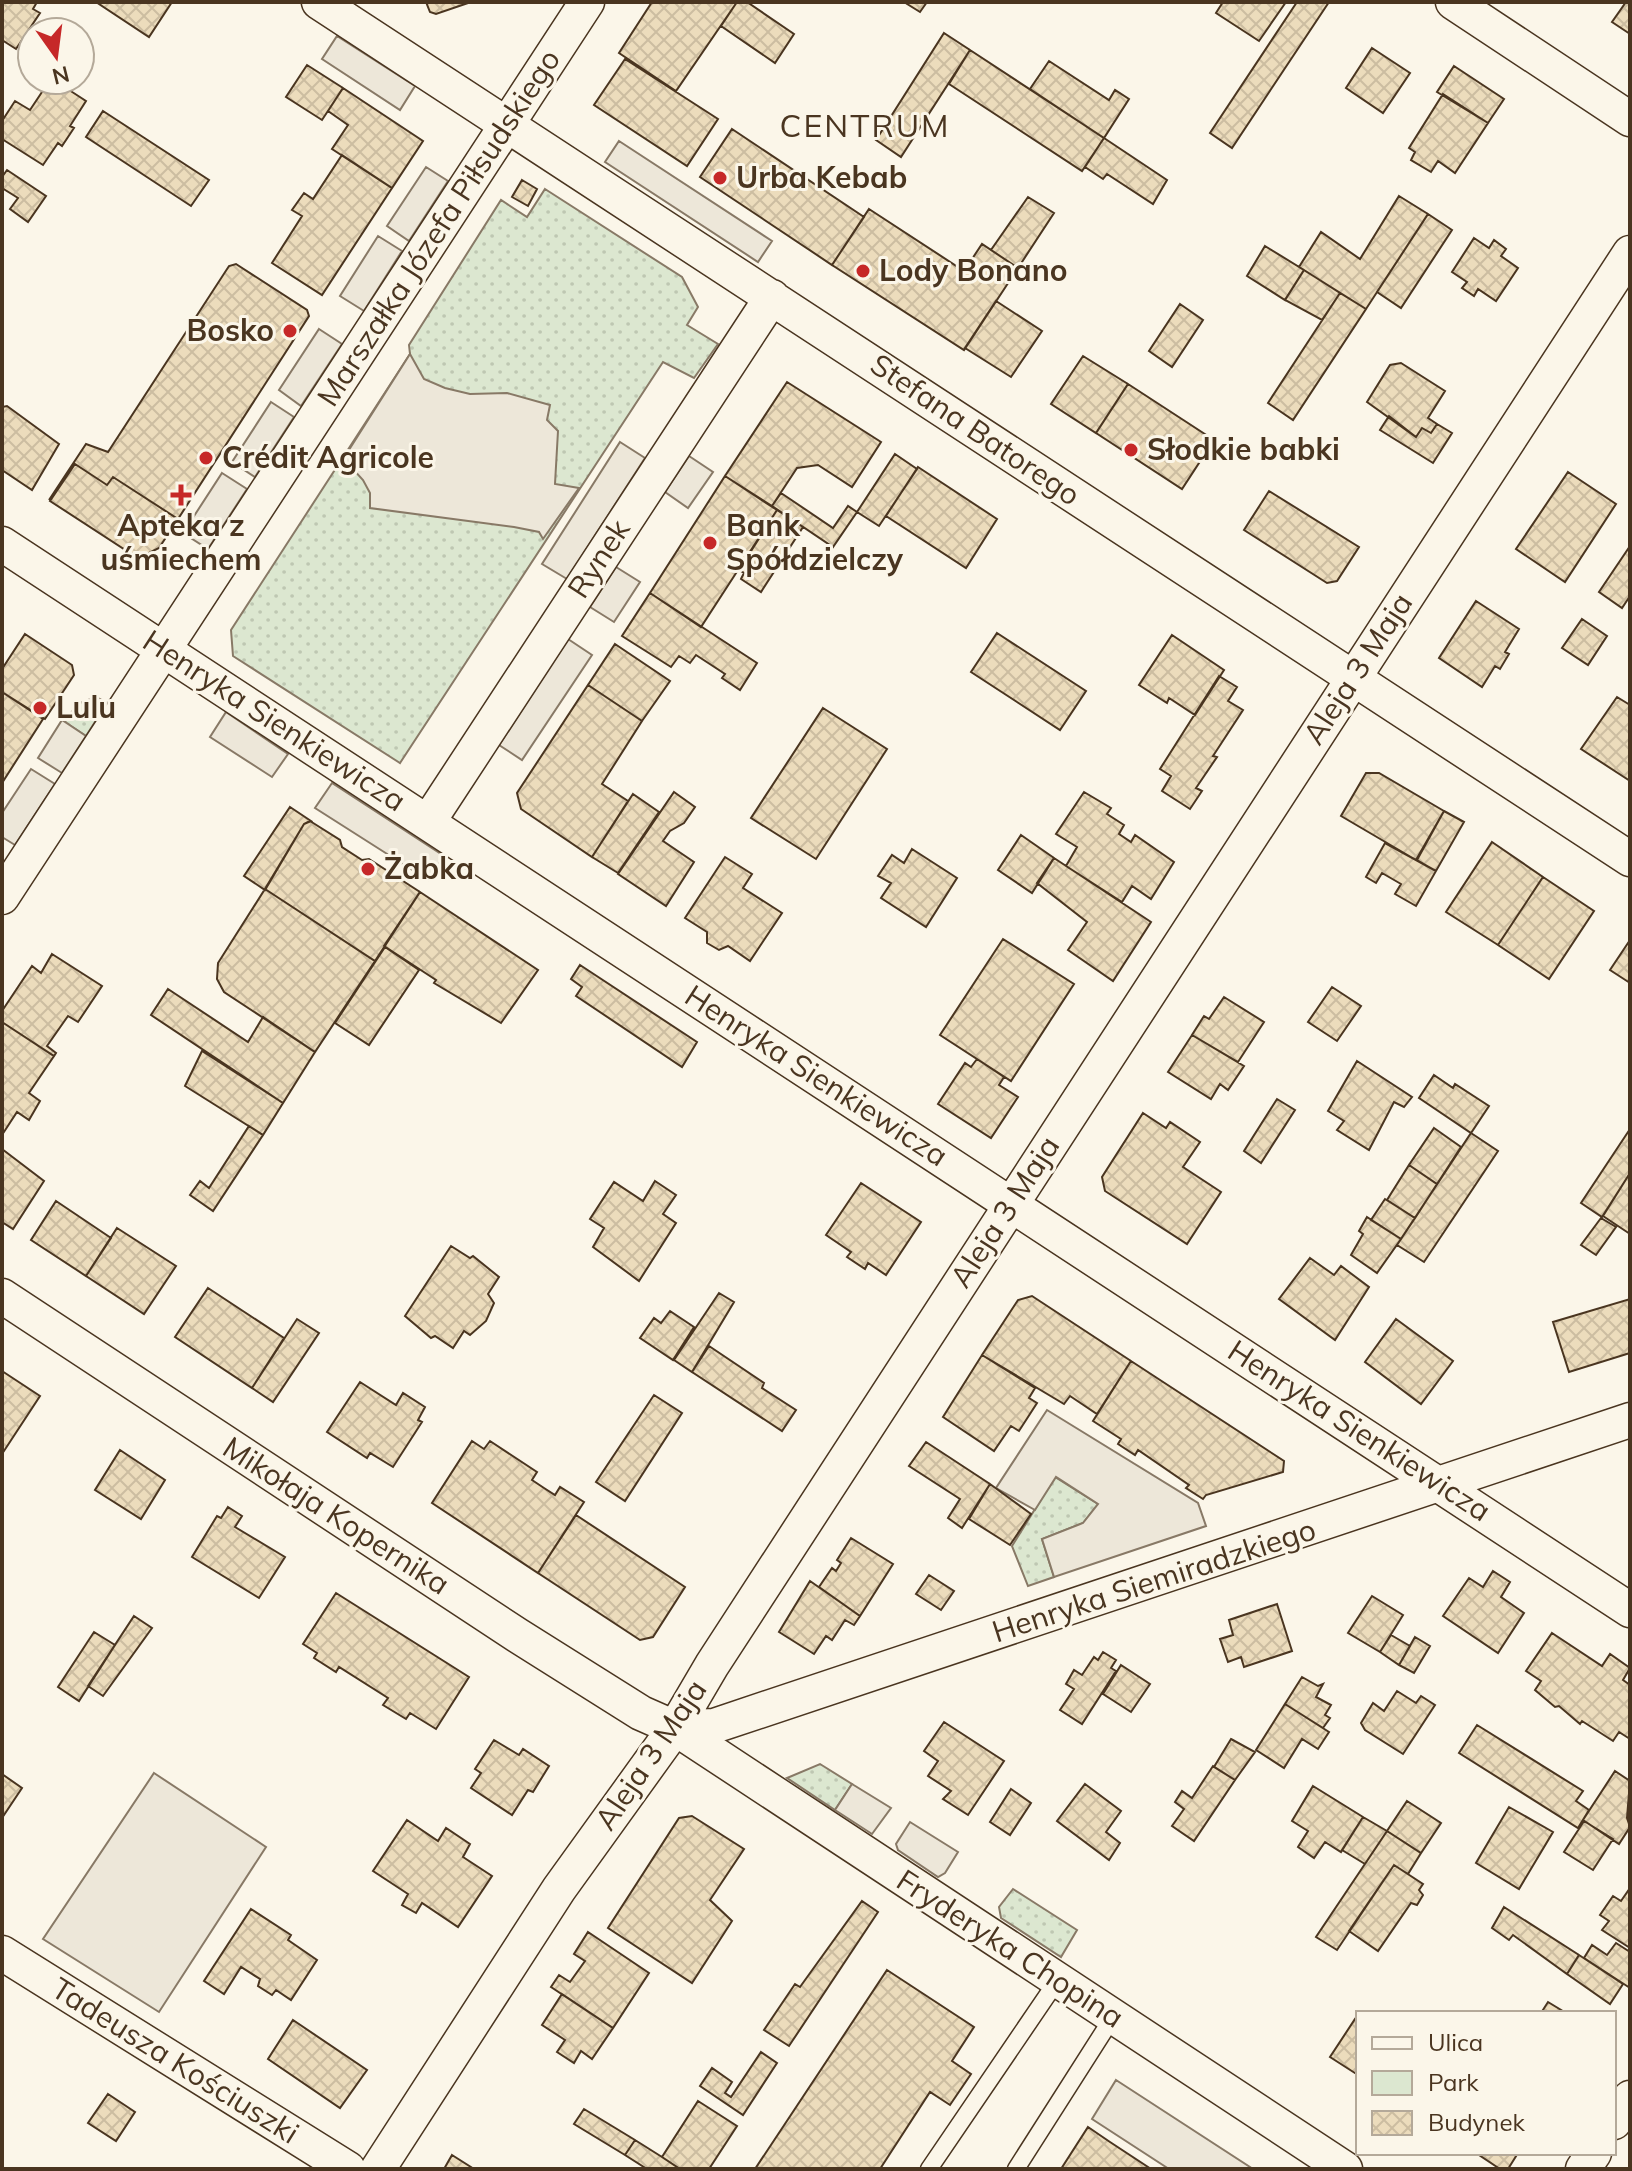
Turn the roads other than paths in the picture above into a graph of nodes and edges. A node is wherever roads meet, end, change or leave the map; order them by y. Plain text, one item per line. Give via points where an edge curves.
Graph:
1 (319, 2) edge
2 (587, 2) edge
3 (1453, 2) edge
4 (1630, 119) edge
5 (507, 124) junction
6 (1630, 253) edge
7 (772, 297) junction
8 (2, 544) edge
9 (164, 649) junction
10 (1352, 678) junction
11 (428, 822) junction
12 (1630, 859) edge
13 (2, 897) edge
14 (1011, 1204) junction
15 (2, 1296) edge
16 (1630, 1420) edge
17 (1442, 1485) junction
18 (1630, 1610) edge
19 (675, 1728) junction
20 (2, 1953) edge
21 (1057, 1981) junction
22 (1113, 2017) junction
23 (1630, 2098) edge
24 (1616, 2119) edge
25 (348, 2169) edge
26 (378, 2169) edge
27 (929, 2169) edge
28 (1016, 2169) edge
29 (1345, 2169) edge

1 - 5 street, Stefana Batorego
2 - 5 street, Marszałka Józefa Piłsudskiego
3 - 4 street
5 - 7 street, Stefana Batorego
5 - 9 street, Marszałka Józefa Piłsudskiego
6 - 10 street, Aleja 3 Maja
7 - 10 street, Stefana Batorego
7 - 11 street, Rynek
8 - 9 street, Henryka Sienkiewicza
9 - 11 street, Henryka Sienkiewicza
9 - 13 street, Marszałka Józefa Piłsudskiego
10 - 12 street, Stefana Batorego
10 - 14 street, Aleja 3 Maja
11 - 14 street, Henryka Sienkiewicza
14 - 17 street, Henryka Sienkiewicza
14 - 19 street, Aleja 3 Maja
15 - 19 street, Mikołaja Kopernika via 517,1635 641,1713
16 - 17 street, Henryka Siemiradzkiego
17 - 18 street, Henryka Sienkiewicza
17 - 19 street, Henryka Siemiradzkiego via 714,1726
19 - 21 street, Fryderyka Chopina
19 - 26 street, Aleja 3 Maja via 559,1889
20 - 25 street, Tadeusza Kościuszki
21 - 22 street, Fryderyka Chopina
21 - 27 lane
22 - 28 lane
22 - 29 street, Fryderyka Chopina
23 - 24 street

